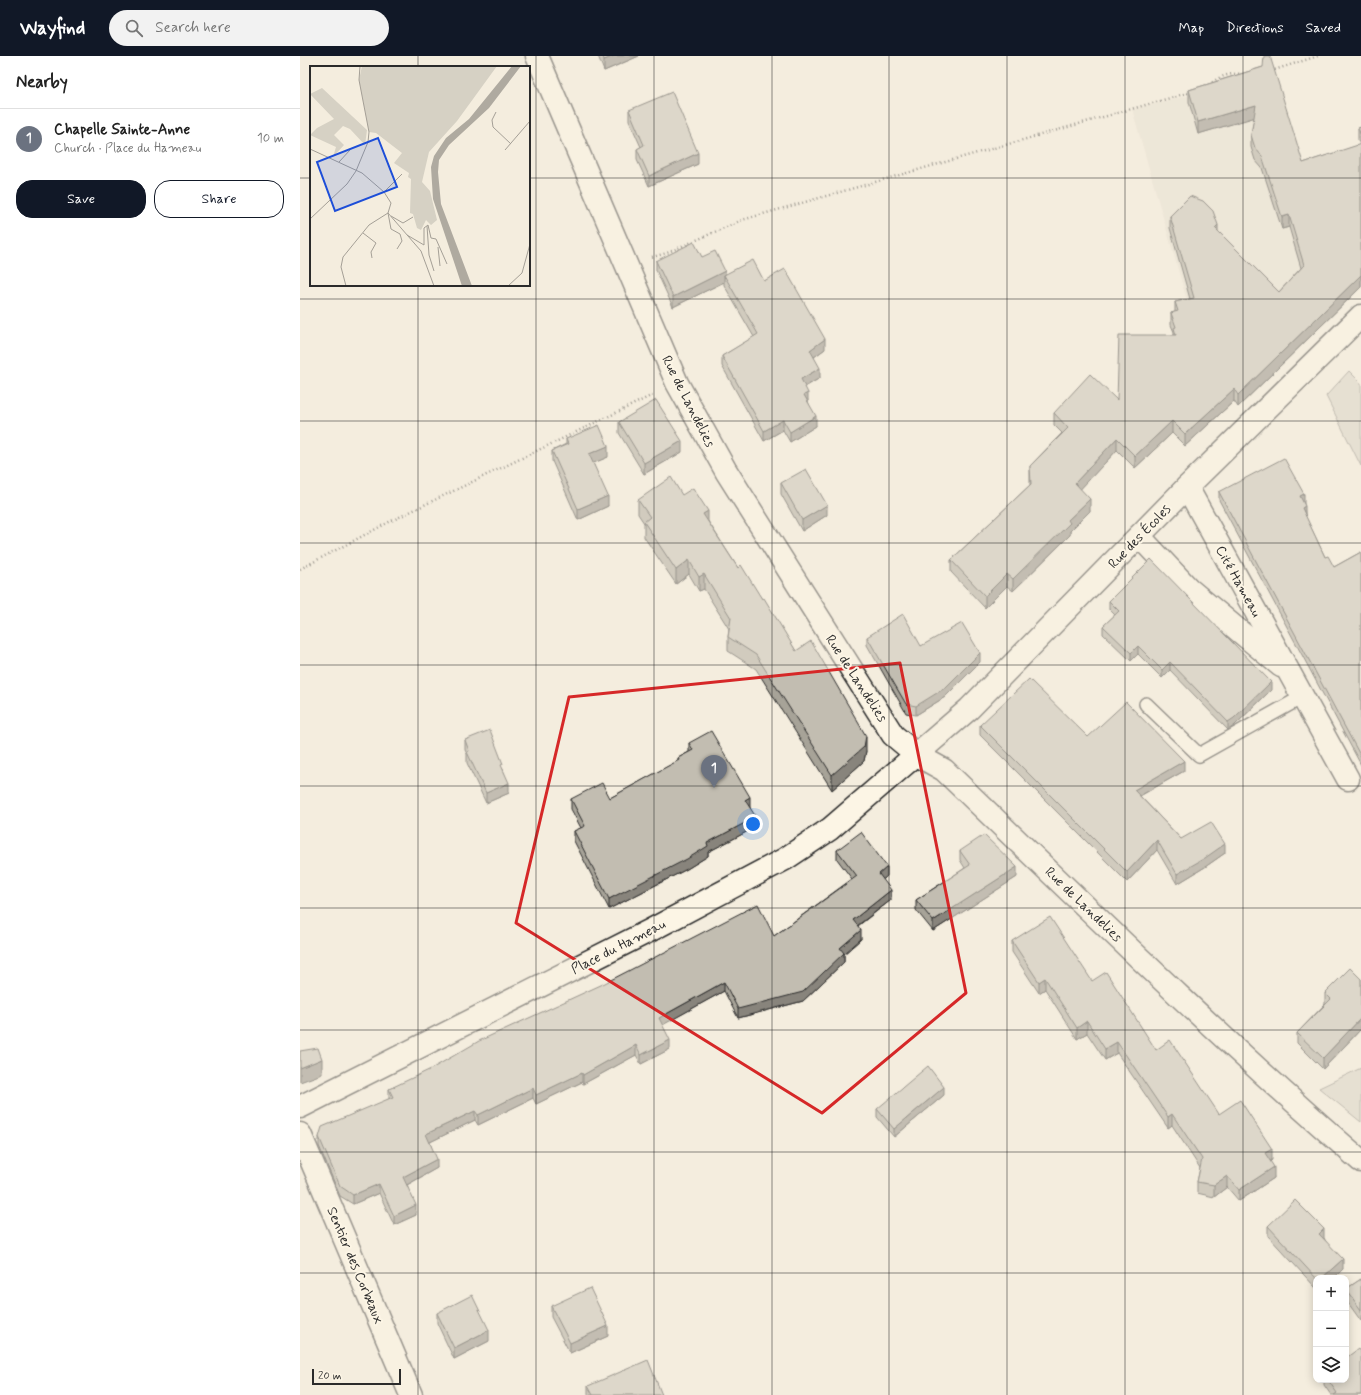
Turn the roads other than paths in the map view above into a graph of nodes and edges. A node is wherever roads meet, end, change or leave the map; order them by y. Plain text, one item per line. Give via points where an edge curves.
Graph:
1 (537, 56) edge
2 (1361, 316) edge
3 (1187, 487) junction
4 (1139, 536) junction
5 (1292, 675) junction
6 (1304, 696) junction
7 (1146, 704) dead end
8 (917, 755) junction
9 (1348, 779) dead end
10 (300, 1107) edge
11 (300, 1134) edge
12 (1361, 1161) edge
13 (411, 1395) edge

1 - 8 street, Rue de Landelies via 677,383 726,471 893,735
2 - 3 street, Rue des Écoles
3 - 4 street, Rue des Écoles
3 - 5 street, Cité Hameau
4 - 5 street, Cité Hameau via 1189,589
4 - 8 street, Rue des Écoles via 969,709
5 - 6 street, Cité Hameau
6 - 7 lane via 1199,755
6 - 9 street, Cité Hameau
8 - 10 street, Place du Hameau via 830,829 785,859 514,1000
8 - 12 street, Rue de Landelies via 944,770 1120,939 1312,1119
11 - 13 street, Sentier des Corbeaux

